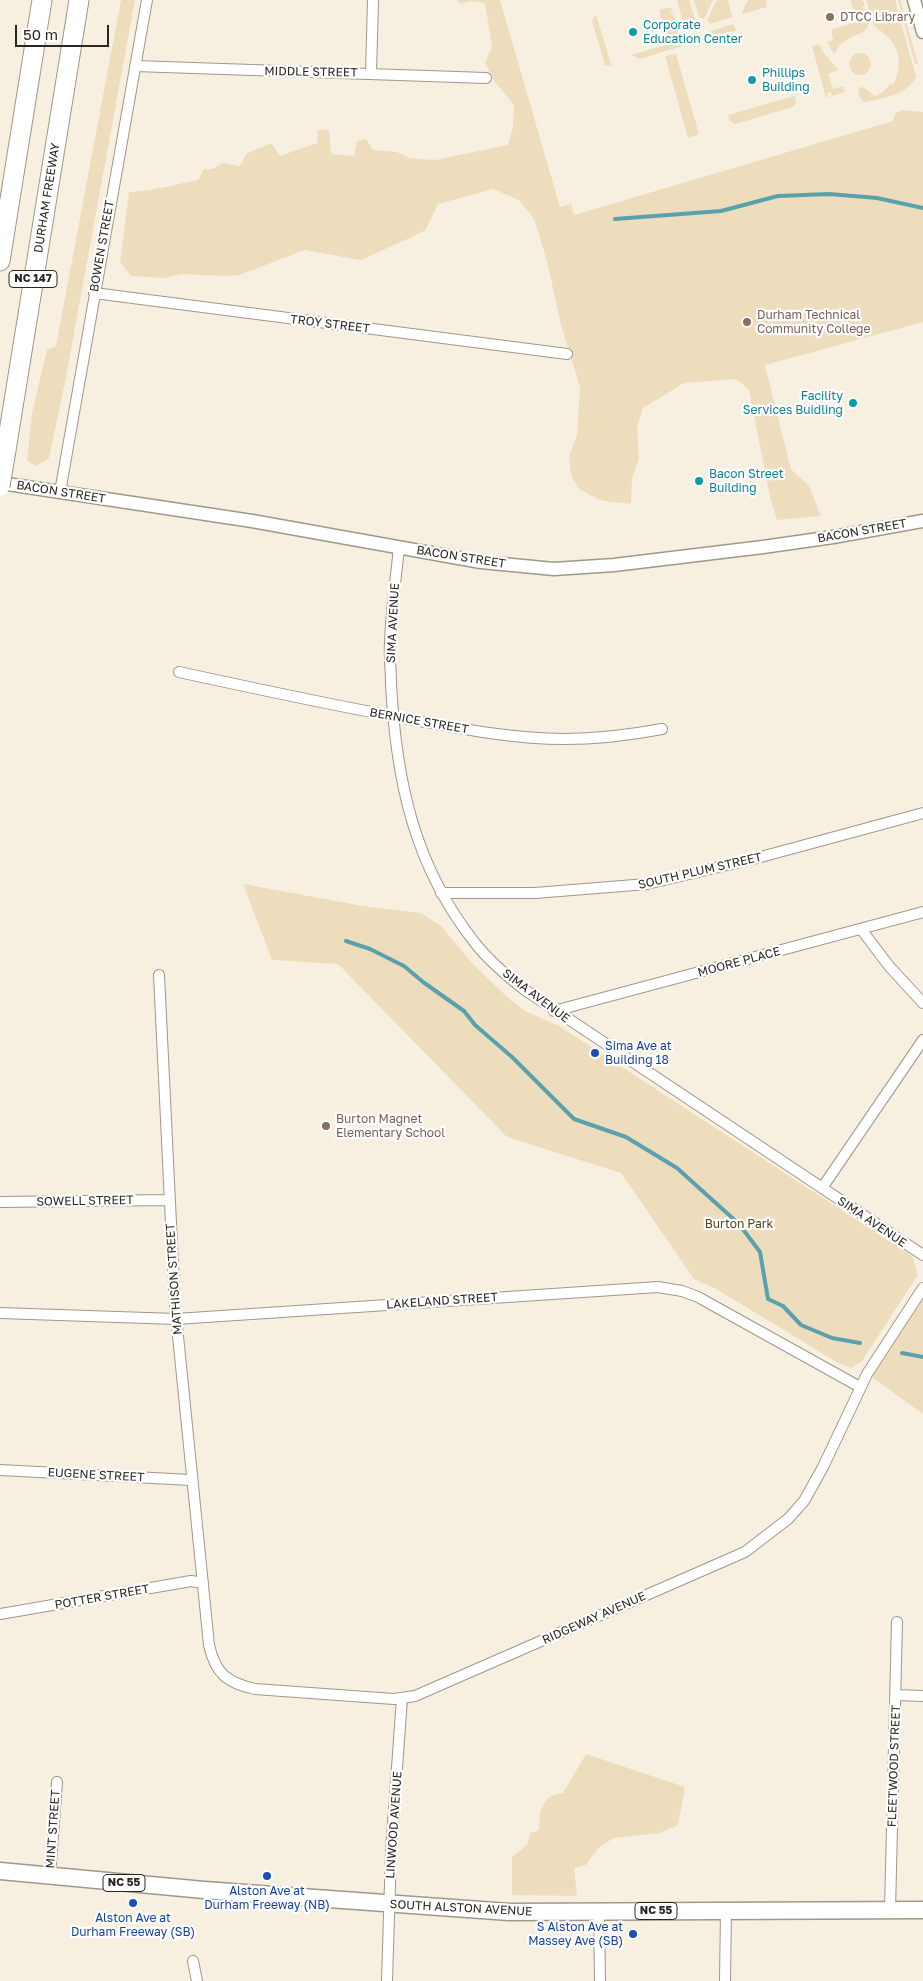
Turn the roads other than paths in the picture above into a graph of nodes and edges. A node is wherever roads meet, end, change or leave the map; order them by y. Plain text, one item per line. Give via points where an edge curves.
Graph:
1 (36, 0) edge
2 (42, 0) edge
3 (79, 0) edge
4 (86, 0) edge
5 (147, 0) edge
6 (373, 0) edge
7 (914, 0) edge
8 (923, 32) edge
9 (135, 66) junction
10 (32, 67) junction
11 (371, 74) junction
12 (486, 78) dead end
13 (61, 109) junction
14 (0, 261) edge
15 (94, 293) junction
16 (567, 354) dead end
17 (0, 484) edge
18 (60, 492) junction
19 (923, 521) edge
20 (400, 547) junction
21 (179, 672) dead end
22 (392, 717) junction
23 (662, 729) dead end
24 (923, 813) edge
25 (441, 893) junction
26 (923, 912) edge
27 (861, 929) junction
28 (159, 975) dead end
29 (923, 1003) edge
30 (554, 1011) junction
31 (923, 1040) edge
32 (822, 1188) junction
33 (170, 1200) junction
34 (0, 1202) edge
35 (923, 1256) edge
36 (923, 1288) edge
37 (0, 1313) edge
38 (176, 1319) junction
39 (860, 1387) junction
40 (0, 1470) edge
41 (191, 1480) junction
42 (203, 1583) junction
43 (0, 1614) edge
44 (897, 1622) dead end
45 (896, 1695) junction
46 (923, 1696) edge
47 (402, 1698) junction
48 (56, 1782) dead end
49 (0, 1872) edge
50 (50, 1876) junction
51 (389, 1904) junction
52 (726, 1910) junction
53 (890, 1910) junction
54 (923, 1910) edge
55 (599, 1911) junction
56 (193, 1961) dead end
57 (197, 1981) edge
58 (387, 1981) edge
59 (600, 1981) edge
60 (726, 1981) edge

1 - 10 highway
2 - 10 highway, NC 147
3 - 13 highway, DURHAM FREEWAY / NC 147
4 - 13 highway
5 - 9 street, BOWEN STREET
6 - 11 street
7 - 8 street
9 - 11 street, MIDDLE STREET
9 - 15 street, BOWEN STREET
10 - 14 highway, NC 147
11 - 12 street, MIDDLE STREET
13 - 17 highway, DURHAM FREEWAY / NC 147, bridge
15 - 16 street, TROY STREET
15 - 18 street, BOWEN STREET
17 - 18 street, BACON STREET
18 - 20 street, BACON STREET
19 - 20 street, BACON STREET via 763,547 568,569 482,562
20 - 22 street, SIMA AVENUE via 390,644
21 - 22 street, BERNICE STREET
22 - 23 street, BERNICE STREET via 545,739 603,738
22 - 25 street, SIMA AVENUE via 412,826
24 - 25 street, SOUTH PLUM STREET via 766,856 647,884 535,893
25 - 30 street, SIMA AVENUE via 463,927 492,962
26 - 27 street, MOORE PLACE
27 - 29 street
27 - 30 street, MOORE PLACE
28 - 33 street, MATHISON STREET
30 - 32 street, SIMA AVENUE
31 - 32 street
32 - 35 street, SIMA AVENUE
33 - 34 street, SOWELL STREET
33 - 38 street, MATHISON STREET
36 - 39 street, RIDGEWAY AVENUE
37 - 38 street, LAKELAND STREET
38 - 39 street, LAKELAND STREET via 669,1288 698,1297
38 - 41 street, MATHISON STREET
39 - 47 street, RIDGEWAY AVENUE via 812,1489 788,1520 755,1546 424,1692
40 - 41 street, EUGENE STREET
41 - 42 street, MATHISON STREET
42 - 43 street, POTTER STREET via 191,1581
42 - 47 street, RIDGEWAY AVENUE via 212,1657 217,1669 227,1679 255,1689
44 - 45 street, FLEETWOOD STREET
45 - 46 street
45 - 53 street, FLEETWOOD STREET
47 - 51 street, LINWOOD AVENUE
48 - 50 street, MINT STREET
49 - 50 main road, SOUTH ALSTON AVENUE / NC 55
50 - 51 main road, SOUTH ALSTON AVENUE / NC 55
51 - 55 main road, SOUTH ALSTON AVENUE / NC 55 via 508,1912
51 - 58 street, LINWOOD AVENUE
52 - 53 main road, SOUTH ALSTON AVENUE / NC 55
52 - 55 main road, SOUTH ALSTON AVENUE / NC 55
52 - 60 street
53 - 54 main road, SOUTH ALSTON AVENUE / NC 55
55 - 59 street
56 - 57 street

